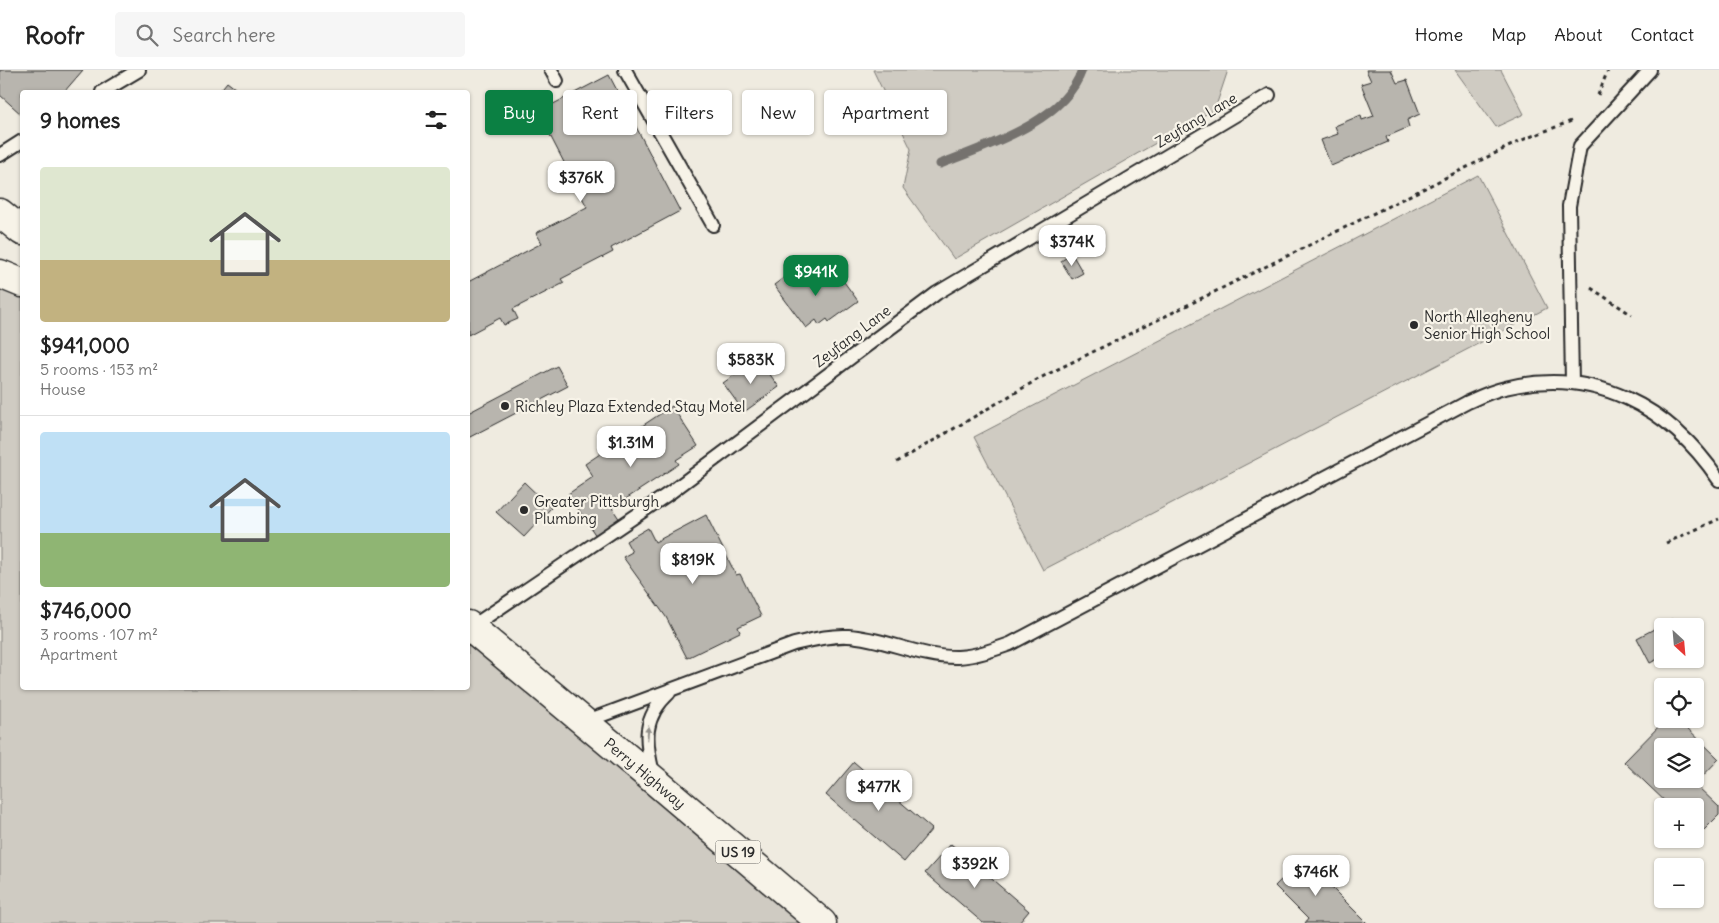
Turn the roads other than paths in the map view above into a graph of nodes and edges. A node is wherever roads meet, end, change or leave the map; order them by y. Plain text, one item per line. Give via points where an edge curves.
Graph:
1 (139, 70) edge
2 (625, 70) edge
3 (1650, 70) edge
4 (105, 90) edge
5 (1268, 95) dead end
6 (20, 142) edge
7 (0, 155) edge
8 (0, 213) edge
9 (713, 224) dead end
10 (20, 229) edge
11 (0, 274) edge
12 (20, 282) edge
13 (1572, 383) junction
14 (1719, 480) edge
15 (470, 625) edge
16 (470, 627) edge
17 (672, 690) junction
18 (584, 722) junction
19 (655, 781) junction
20 (822, 923) edge

1 - 4 lane
2 - 9 lane
3 - 13 lane via 1580,146 1569,206
5 - 15 lane, Zeyfang Lane via 937,293 671,492
6 - 7 lane
8 - 10 highway
11 - 12 highway
13 - 14 lane via 1619,395 1665,420 1704,458
13 - 17 lane via 1504,388 1466,403 1029,635 992,650 957,657 940,656 867,638 830,636 794,644
16 - 18 highway, Perry Highway / US 19
17 - 18 lane
19 -> 17 lane via 647,730 654,710
18 - 19 highway, Perry Highway / US 19
19 - 20 highway, Perry Highway / US 19

